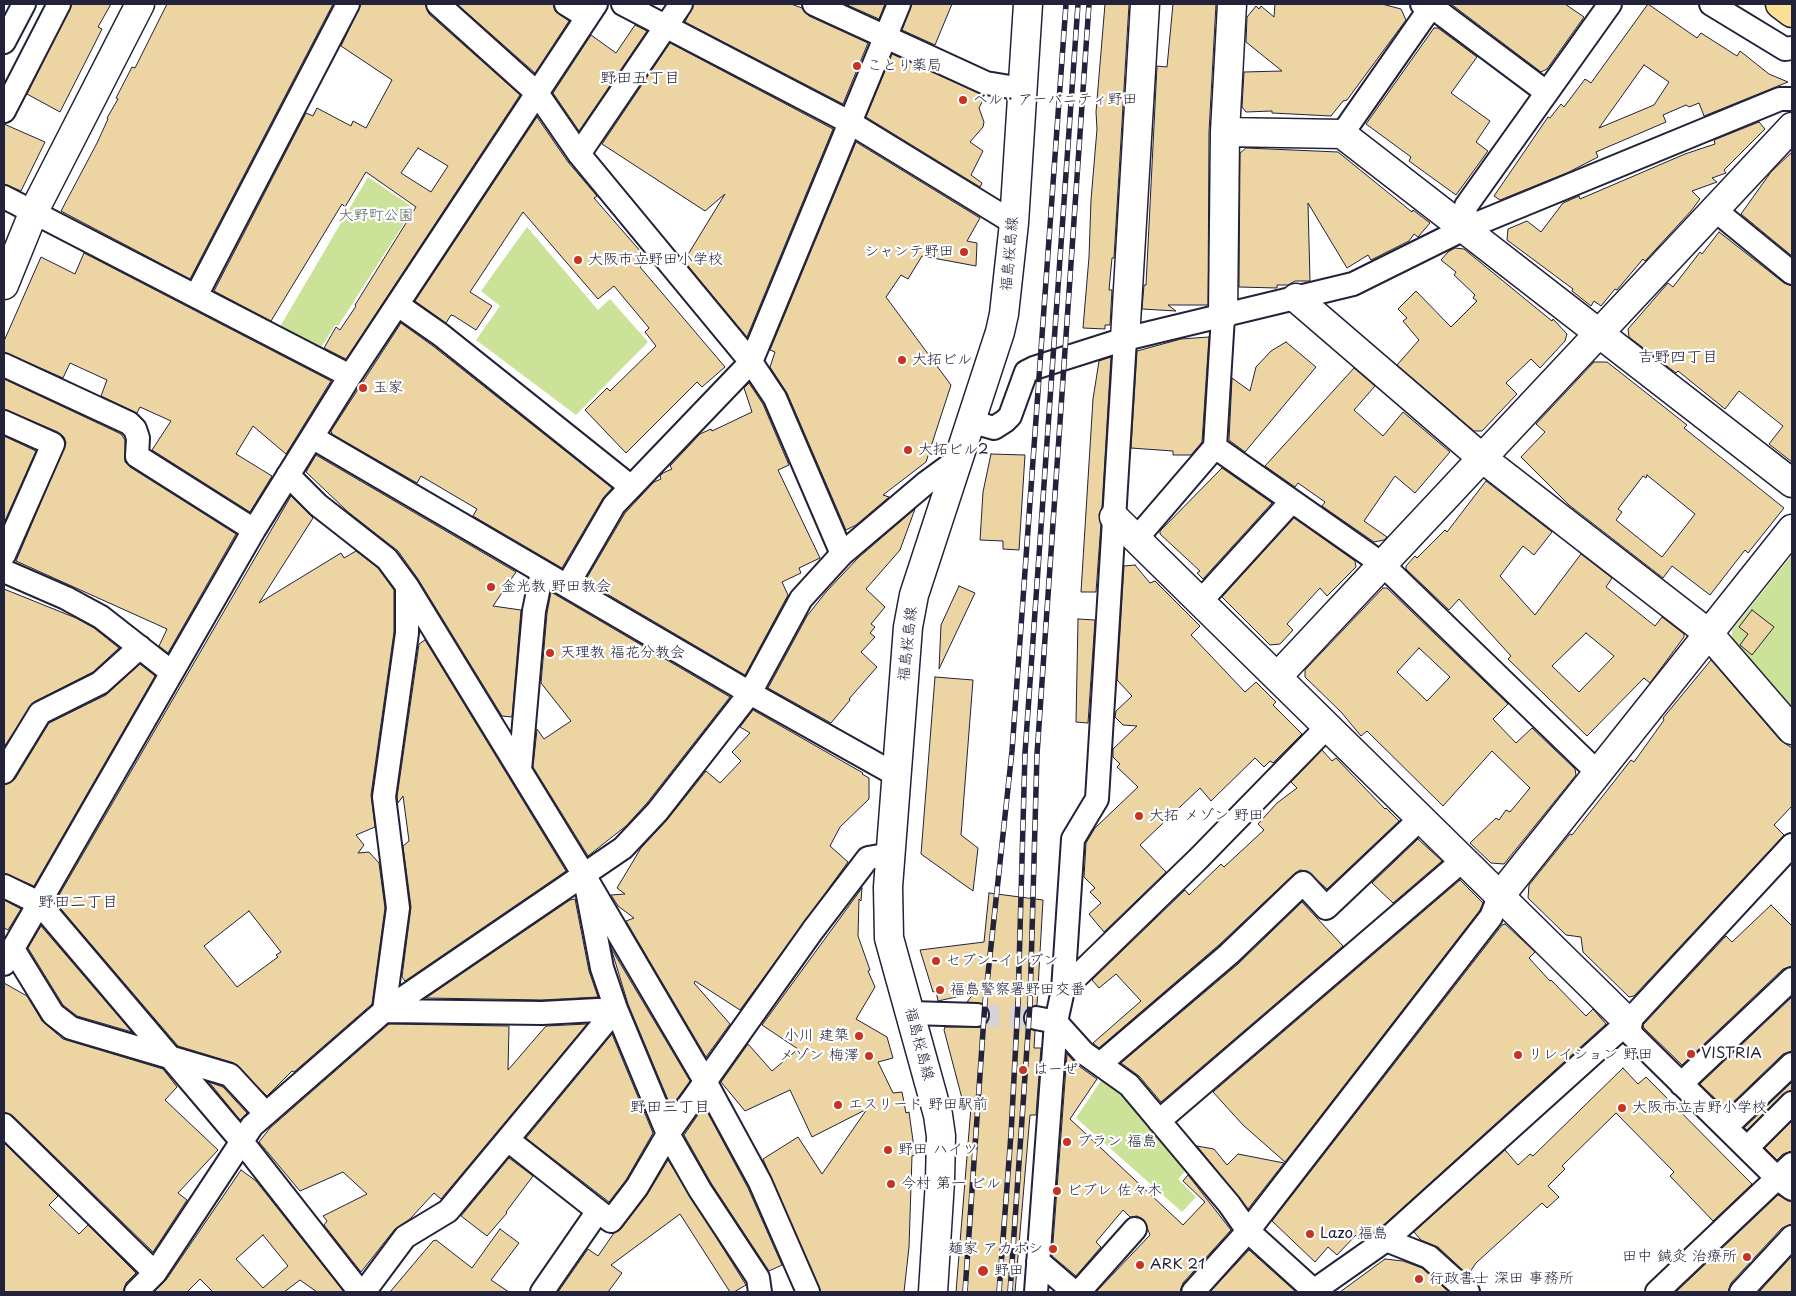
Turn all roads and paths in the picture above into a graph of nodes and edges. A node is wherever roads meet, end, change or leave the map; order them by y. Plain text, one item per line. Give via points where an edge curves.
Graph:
1 (24, 4) edge
2 (59, 4) edge
3 (140, 4) edge
4 (348, 4) edge
5 (438, 4) edge
6 (566, 4) edge
7 (623, 4) edge
8 (681, 4) edge
9 (814, 4) edge
10 (899, 4) edge
11 (1028, 4) edge
12 (1145, 4) edge
13 (1232, 4) edge
14 (1610, 4) edge
15 (1711, 4) edge
16 (1780, 4) edge
17 (1428, 5) edge
18 (592, 10) edge
19 (1792, 13) edge
20 (667, 27) junction
21 (885, 37) junction
22 (4, 42) edge
23 (1792, 48) edge
24 (1022, 89) junction
25 (1546, 92) junction
26 (537, 93) junction
27 (1792, 99) edge
28 (4, 111) edge
29 (849, 122) junction
30 (1792, 127) edge
31 (1225, 132) junction
32 (1342, 134) junction
33 (579, 154) junction
34 (4, 196) edge
35 (1715, 210) junction
36 (34, 211) junction
37 (1014, 223) junction
38 (1464, 229) junction
39 (1792, 272) edge
40 (4, 286) edge
41 (196, 296) junction
42 (1296, 298) junction
43 (398, 305) junction
44 (1222, 316) junction
45 (1599, 333) junction
46 (1125, 339) junction
47 (751, 362) junction
48 (4, 365) edge
49 (350, 376) junction
50 (4, 422) edge
51 (970, 425) junction
52 (312, 437) junction
53 (1215, 447) junction
54 (1482, 458) junction
55 (957, 460) junction
56 (288, 475) junction
57 (1792, 482) edge
58 (630, 486) junction
59 (1292, 501) junction
60 (1114, 517) junction
61 (1792, 529) edge
62 (254, 530) junction
63 (1136, 539) junction
64 (842, 554) junction
65 (4, 556) edge
66 (1382, 564) junction
67 (4, 570) edge
68 (542, 572) junction
69 (408, 586) junction
70 (567, 586) junction
71 (1200, 602) junction
72 (1708, 633) junction
73 (140, 647) junction
74 (170, 671) junction
75 (1277, 676) junction
76 (750, 694) junction
77 (1327, 727) junction
78 (1792, 730) edge
79 (520, 770) junction
80 (4, 772) edge
81 (1596, 772) junction
82 (898, 776) junction
83 (1420, 819) junction
84 (1792, 845) edge
85 (891, 854) junction
86 (1462, 861) junction
87 (584, 875) junction
88 (4, 886) edge
89 (1499, 897) junction
90 (39, 903) junction
91 (8, 956) edge
92 (1792, 979) edge
93 (1063, 990) junction
94 (616, 1010) junction
95 (384, 1012) junction
96 (911, 1013) junction
97 (977, 1015) tunnel mouth
98 (1046, 1020) junction
99 (1628, 1022) junction
100 (165, 1054) junction
101 (1100, 1064) junction
102 (1792, 1064) edge
103 (705, 1081) junction
104 (1682, 1084) junction
105 (1792, 1103) edge
106 (266, 1114) junction
107 (1159, 1121) junction
108 (4, 1125) edge
109 (1726, 1127) junction
110 (668, 1134) junction
111 (508, 1140) junction
112 (242, 1143) junction
113 (1747, 1148) junction
114 (1787, 1177) edge
115 (604, 1216) junction
116 (1135, 1229) dead end
117 (1248, 1230) junction
118 (1792, 1237) edge
119 (1386, 1240) junction
120 (1038, 1261) junction
121 (155, 1273) junction
122 (1312, 1291) edge
123 (1465, 1291) edge
124 (136, 1292) edge
125 (360, 1292) edge
126 (364, 1292) edge
127 (542, 1292) edge
128 (760, 1292) edge
129 (808, 1292) edge
130 (933, 1292) edge
131 (1036, 1292) edge
132 (1074, 1292) edge
133 (1079, 1292) edge
134 (1193, 1292) edge
135 (1657, 1292) edge
136 (1741, 1292) edge

1 - 22 street
2 - 28 street
3 - 36 street
4 - 41 street
5 - 26 street
6 - 18 street
7 - 20 street
8 - 20 street
9 - 21 street
10 - 21 street
11 - 24 street, 福島桜島線
12 - 46 street
13 - 31 street
14 - 25 street
15 - 23 street via 1785,49
16 - 19 main road
17 - 25 street
17 - 32 street
18 - 26 street
20 - 29 street
20 - 33 street
21 - 24 street via 986,83
21 - 29 street
24 - 37 street, 福島桜島線
25 - 38 street via 1466,206
26 - 33 street
26 - 43 street
27 - 38 street via 1780,99
29 - 37 street
29 - 47 street
30 - 35 street
31 - 32 street
31 - 44 street
32 - 38 street
33 - 47 street
34 - 36 street
35 - 39 street
35 - 45 street
36 - 40 street
36 - 41 street
37 - 51 street, 福島桜島線 via 1000,332
38 - 42 street via 1353,284
38 - 45 street
41 - 49 street
42 - 44 street
42 - 54 street
43 - 49 street
43 - 58 street via 441,335
44 - 46 street
44 - 53 street
45 - 54 street
45 - 57 street
46 - 51 street via 1026,372 1010,416 1005,421 994,428
46 - 60 street
47 - 58 street
47 - 64 street via 776,398
48 - 62 street via 129,423 138,438 137,456
49 - 52 street
50 - 65 street via 53,444
51 - 55 street, 福島桜島線
52 - 56 street
52 - 68 street
53 - 59 street
53 - 63 street
54 - 66 street
54 - 72 street
55 - 64 street
55 - 82 street, 福島桜島線 via 914,595 908,627
56 - 62 street
56 - 69 street via 318,505 387,560
58 - 70 street via 614,505
59 - 66 street
59 - 71 street
60 - 63 street
60 - 93 street via 1096,799 1073,839
61 - 72 street
62 - 74 street
63 - 71 street
64 - 76 street via 801,599
66 - 75 street
66 - 81 street
67 - 73 street via 101,616
68 - 70 street
68 - 79 street via 534,612
69 - 79 street
69 - 95 street via 407,633 384,798 398,908
70 - 76 street
71 - 75 street
72 - 78 street
72 - 81 street
73 - 74 street
73 - 80 street via 100,683 40,713
74 - 90 street
75 - 77 street
76 - 82 street
76 - 87 street via 642,829 623,848
77 - 83 street
77 - 93 street
79 - 87 street
81 - 89 street
82 - 85 street, 福島桜島線
83 - 86 street
83 - 101 street via 1326,908 1303,883 1228,954
84 - 99 street
85 - 96 street, 福島桜島線 via 887,915 889,938
85 - 103 street via 868,858
86 - 89 street
86 - 107 street
87 - 94 street via 602,968
87 - 95 street
87 - 103 street
88 - 90 street
89 - 99 street
89 - 117 street via 1491,917
90 - 91 street
90 - 100 street
91 - 100 street via 54,1014 71,1028
92 - 104 street
93 - 98 street
94 - 95 street
94 - 110 street
94 - 111 street
95 - 106 street
96 - 97 street
96 - 130 street, 福島桜島線 via 941,1136
98 - 101 street
98 - 120 street
99 - 104 street via 1632,1035
99 - 119 street
100 - 106 street via 230,1075
100 - 112 street
101 - 107 street via 1128,1085
102 - 109 street
103 - 110 street
103 - 129 street via 760,1182
104 - 109 street
105 - 113 street
106 - 112 street via 252,1126
107 - 117 street via 1230,1204
108 - 121 street
109 - 113 street
110 - 115 street via 637,1187
110 - 128 street via 700,1190 758,1278
111 - 115 street
111 - 126 street via 448,1211 405,1237
112 - 121 street
112 - 125 street
113 - 114 street
114 - 135 street
115 - 127 street
116 - 133 street
117 - 122 street
117 - 134 street
118 - 136 street
119 - 122 street
119 - 123 street via 1429,1257
120 - 131 street
120 - 132 street
121 - 124 street

